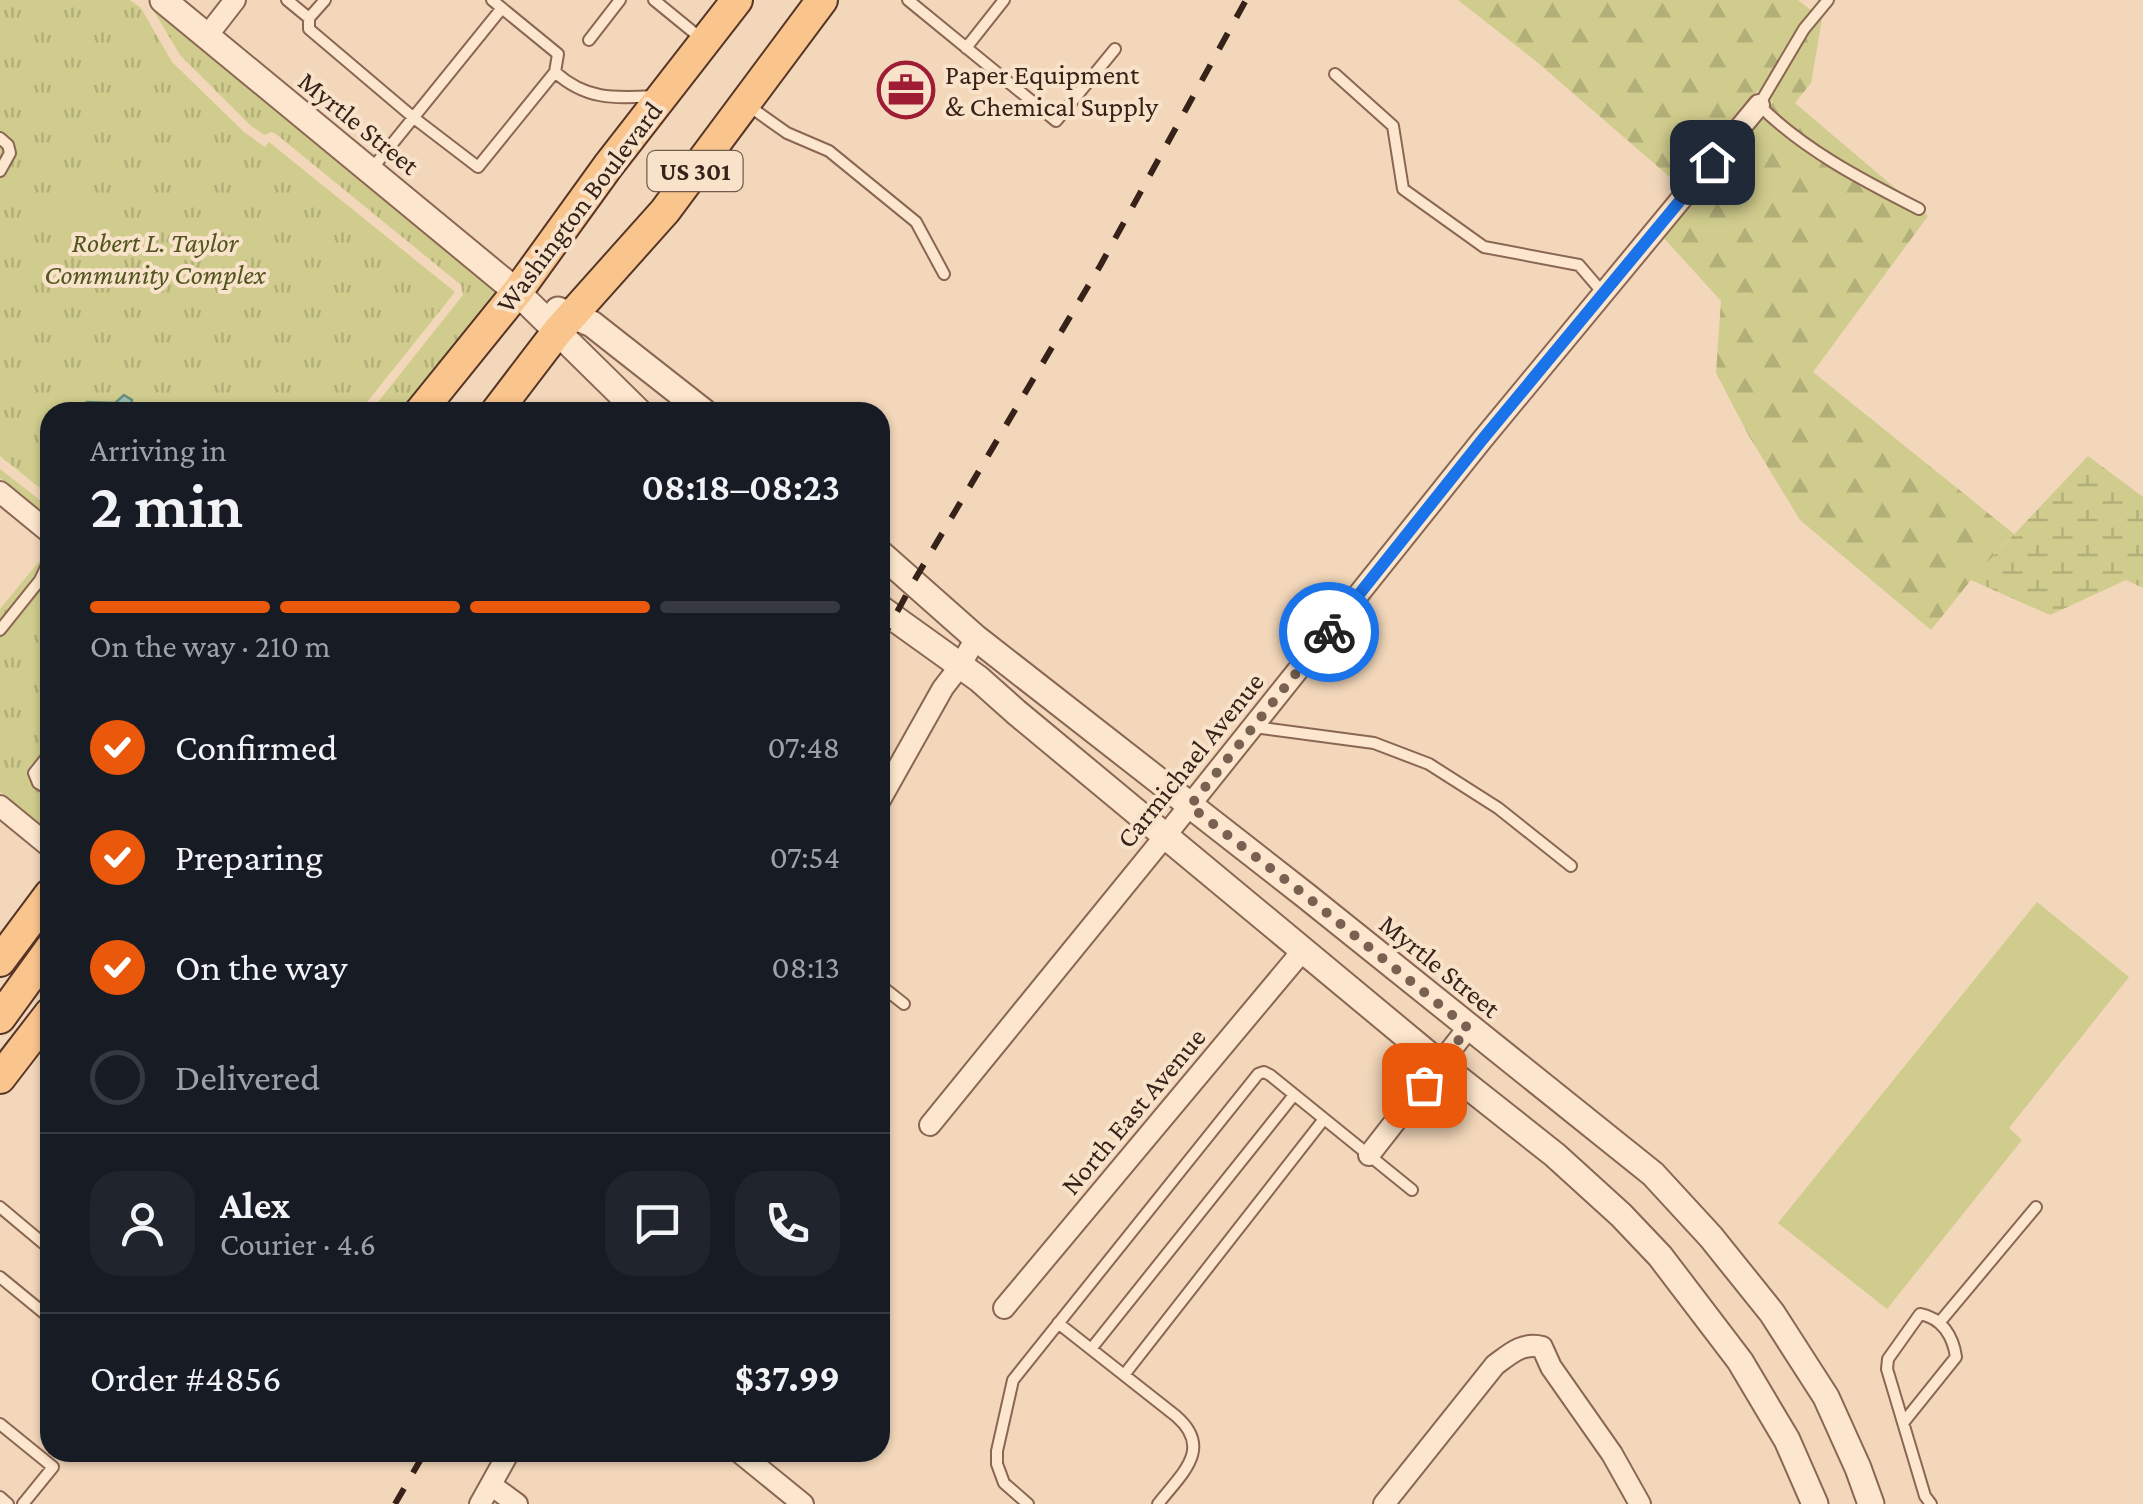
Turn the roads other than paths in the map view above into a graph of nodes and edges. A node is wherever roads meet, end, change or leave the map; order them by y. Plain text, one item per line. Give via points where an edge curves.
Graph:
1 (163, 0) edge
2 (235, 0) edge
3 (287, 0) edge
4 (325, 0) edge
5 (492, 0) edge
6 (620, 0) edge
7 (654, 0) edge
8 (736, 0) edge
9 (822, 0) edge
10 (1004, 0) edge
11 (1828, 0) edge
12 (916, 2) edge
13 (502, 8) junction
14 (309, 18) junction
15 (207, 36) junction
16 (589, 40) dead end
17 (705, 41) junction
18 (966, 48) junction
19 (1116, 49) dead end
20 (554, 72) junction
21 (1335, 74) dead end
22 (663, 96) junction
23 (746, 103) junction
24 (1759, 105) junction
25 (414, 118) junction
26 (0, 138) edge
27 (0, 171) edge
28 (370, 171) junction
29 (1919, 208) dead end
30 (944, 274) dead end
31 (517, 292) junction
32 (1604, 292) junction
33 (564, 323) junction
34 (428, 402) edge
35 (504, 402) edge
36 (630, 402) edge
37 (691, 402) edge
38 (0, 492) edge
39 (40, 526) edge
40 (890, 562) edge
41 (40, 580) edge
42 (890, 615) edge
43 (0, 630) edge
44 (976, 638) junction
45 (960, 666) junction
46 (1253, 727) junction
47 (890, 782) edge
48 (0, 806) edge
49 (1190, 806) junction
50 (1166, 836) junction
51 (40, 839) edge
52 (1571, 866) dead end
53 (40, 907) edge
54 (1304, 949) junction
55 (0, 961) edge
56 (40, 963) edge
57 (890, 992) edge
58 (904, 1004) dead end
59 (0, 1018) edge
60 (40, 1026) edge
61 (1468, 1028) junction
62 (1440, 1064) junction
63 (0, 1078) edge
64 (1294, 1094) junction
65 (1324, 1120) junction
66 (930, 1125) dead end
67 (1369, 1155) junction
68 (1412, 1190) dead end
69 (2036, 1206) dead end
70 (0, 1207) edge
71 (40, 1241) edge
72 (0, 1277) edge
73 (1004, 1308) dead end
74 (40, 1310) edge
75 (1058, 1323) junction
76 (1939, 1323) junction
77 (1091, 1349) junction
78 (1124, 1375) junction
79 (1904, 1423) junction
80 (0, 1424) edge
81 (40, 1456) edge
82 (47, 1462) edge
83 (504, 1462) edge
84 (751, 1462) edge
85 (485, 1495) edge
86 (0, 1497) edge
87 (8, 1504) edge
88 (23, 1504) edge
89 (517, 1504) edge
90 (803, 1504) edge
91 (1028, 1504) edge
92 (1158, 1504) edge
93 (1384, 1504) edge
94 (1640, 1504) edge
95 (1814, 1504) edge
96 (1871, 1504) edge
97 (1931, 1504) edge

1 - 15 street, Myrtle Street
2 - 15 street
3 - 14 lane
4 - 14 lane
5 - 13 lane
6 - 16 lane
7 - 17 lane
8 - 17 main road, Washington Boulevard / US 301
9 - 23 main road, Washington Boulevard / US 301
10 - 18 lane
11 - 24 lane
12 - 18 lane
13 - 20 lane via 558,54
13 - 25 lane
14 - 25 lane via 309,29
15 - 28 street, Myrtle Street
17 - 22 main road, Washington Boulevard / US 301
18 - 19 lane via 1056,121
20 - 22 lane via 589,94
20 - 25 lane via 478,166
21 - 32 lane via 1393,126 1403,189 1484,247 1579,264
22 - 31 main road, Washington Boulevard / US 301
23 - 30 lane via 787,133 829,151 916,222
23 - 33 main road, Washington Boulevard / US 301 via 665,211
24 - 29 lane via 1784,130
24 - 32 street, Carmichael Avenue
25 - 28 lane
26 - 27 lane via 10,154
28 - 31 street, Myrtle Street
31 - 33 street, Myrtle Street
31 - 34 main road, Washington Boulevard / US 301
32 - 46 street, Carmichael Avenue
33 - 35 main road, Washington Boulevard / US 301
33 - 36 street, Myrtle Street
33 - 37 street, Myrtle Street via 592,324
38 - 39 street
40 - 44 street, Myrtle Street
41 - 43 lane
42 - 45 street
44 - 45 street
44 - 49 street, Myrtle Street
45 - 47 street
45 - 50 street
46 - 49 street, Carmichael Avenue
46 - 52 lane via 1374,743 1429,764
48 - 51 street
49 - 50 street, Carmichael Avenue
49 - 61 street, Myrtle Street
50 - 54 street
50 - 66 street, Carmichael Avenue
53 - 55 main road
54 - 62 street
54 - 73 street, North East Avenue
56 - 59 main road
57 - 58 lane
60 - 63 main road
61 - 62 street
61 - 96 street, Myrtle Street via 1653,1174 1712,1237 1772,1312 1826,1397
62 - 67 street
62 - 95 street via 1588,1183 1660,1256 1740,1361 1787,1440
64 - 65 lane
64 - 75 lane via 1258,1074
64 - 77 lane
65 - 67 lane
65 - 78 lane
67 - 68 lane
69 - 76 lane
70 - 71 lane
72 - 74 lane
75 - 77 lane
75 - 91 lane via 1013,1380 997,1452 1004,1482
76 - 79 lane via 1956,1357
76 - 79 lane via 1920,1314 1888,1359
77 - 78 lane
78 - 92 lane via 1187,1425 1195,1446
79 - 97 lane
80 - 81 lane
82 - 88 lane via 53,1467
83 - 85 street
84 - 90 street
85 - 89 street
86 - 87 lane
93 - 94 street via 1495,1365 1526,1345 1542,1347

